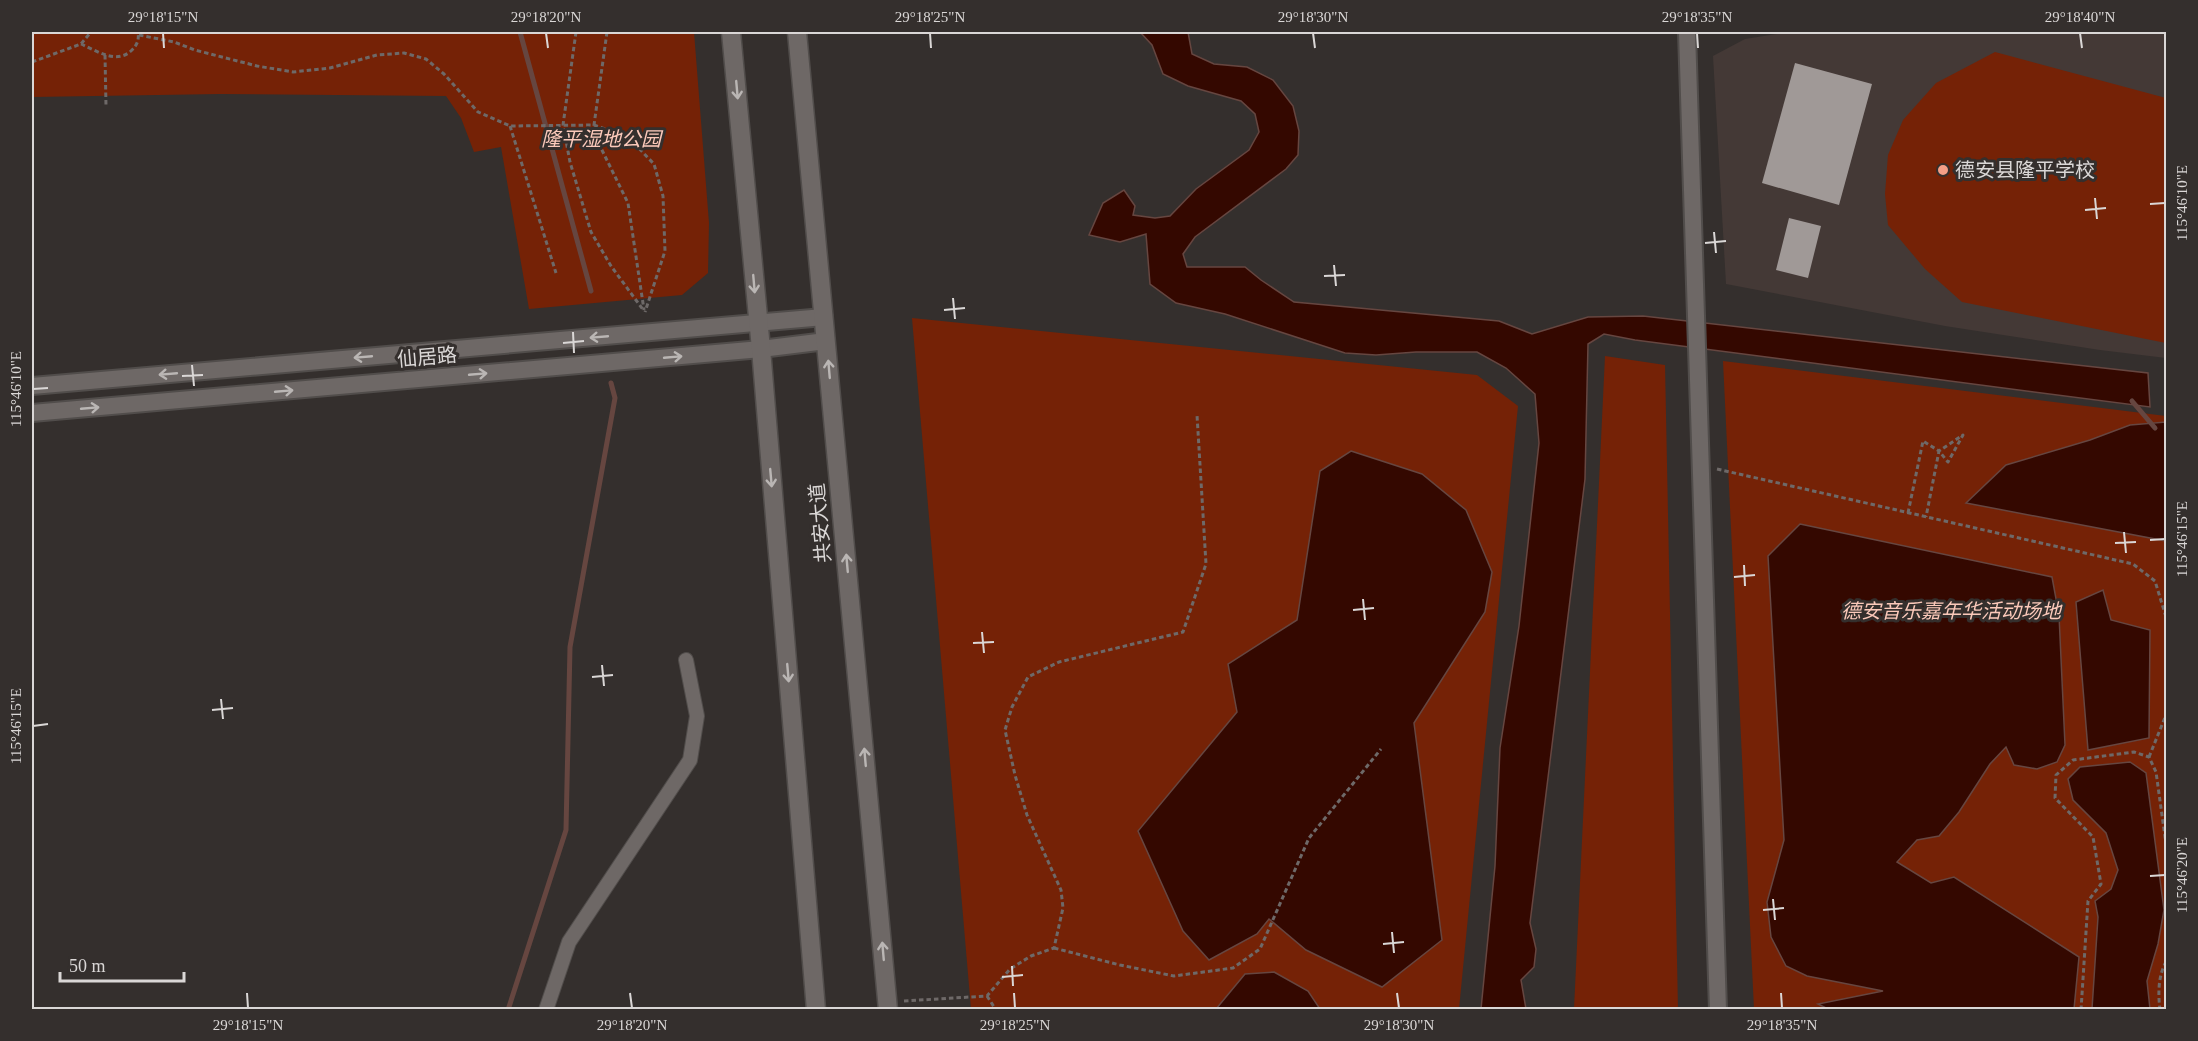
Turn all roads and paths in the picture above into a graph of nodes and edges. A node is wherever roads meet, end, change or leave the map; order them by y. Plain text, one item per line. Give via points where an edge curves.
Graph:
1 (91, 32) edge
2 (576, 32) edge
3 (607, 32) edge
4 (731, 32) edge
5 (797, 32) edge
6 (1687, 32) edge
7 (138, 33) edge
8 (81, 44) junction
9 (105, 55) junction
10 (32, 62) edge
11 (106, 106) dead end
12 (563, 125) junction
13 (594, 125) junction
14 (510, 126) junction
15 (556, 273) dead end
16 (645, 312) junction
17 (824, 317) junction
18 (758, 323) junction
19 (648, 333) junction
20 (826, 341) junction
21 (761, 349) junction
22 (32, 386) edge
23 (32, 413) edge
24 (1197, 415) dead end
25 (1939, 451) junction
26 (1701, 466) junction
27 (1908, 513) junction
28 (1926, 517) junction
29 (2166, 617) edge
30 (686, 660) dead end
31 (2166, 715) edge
32 (1381, 749) dead end
33 (2149, 758) junction
34 (2166, 844) edge
35 (1054, 948) junction
36 (2166, 962) edge
37 (987, 996) junction
38 (888, 1006) edge
39 (546, 1010) edge
40 (816, 1010) edge
41 (996, 1010) edge
42 (1718, 1010) edge
43 (2081, 1010) edge
44 (2160, 1010) edge

1 - 8 path
2 - 12 path
3 - 13 path
4 -> 18 main road
5 - 17 main road, 共安大道
6 - 26 street
7 - 9 path via 136,45 127,55
7 - 14 path via 293,72 404,53 426,59 478,112
8 - 9 path
8 - 10 path
9 - 11 path
12 - 13 path
12 - 14 path
12 - 16 path via 591,232
13 - 16 path via 598,142 628,203
13 - 16 path via 628,137 654,164 663,196 665,251
14 - 15 path
16 - 19 path
17 - 18 street, 仙居路
17 - 20 main road, 共安大道
18 - 19 street, 仙居路
18 - 21 main road
19 -> 22 street, 仙居路
20 - 21 street, 仙居路
38 -> 20 main road, 共安大道
23 -> 21 street, 仙居路
21 -> 40 main road
24 - 35 path via 1206,564 1183,632 1059,662 1028,677 1005,730 1027,815 1061,890 1063,908
25 - 25 path via 1947,446 1963,435 1948,462
25 - 27 path via 1923,441
25 - 28 path
26 - 27 path
26 - 42 street
27 - 28 path
28 - 29 path via 2133,564 2155,581
30 - 39 street via 698,716 690,760 570,942
31 - 33 path
32 - 35 path via 1309,838 1260,949 1233,968 1174,976
33 - 34 path via 2156,772
33 - 43 path via 2134,752 2073,760 2056,775 2055,798 2093,837 2101,884 2088,901
35 - 37 path via 1030,956 1010,969
36 - 44 path via 2158,994
37 - 38 path
37 - 41 path

